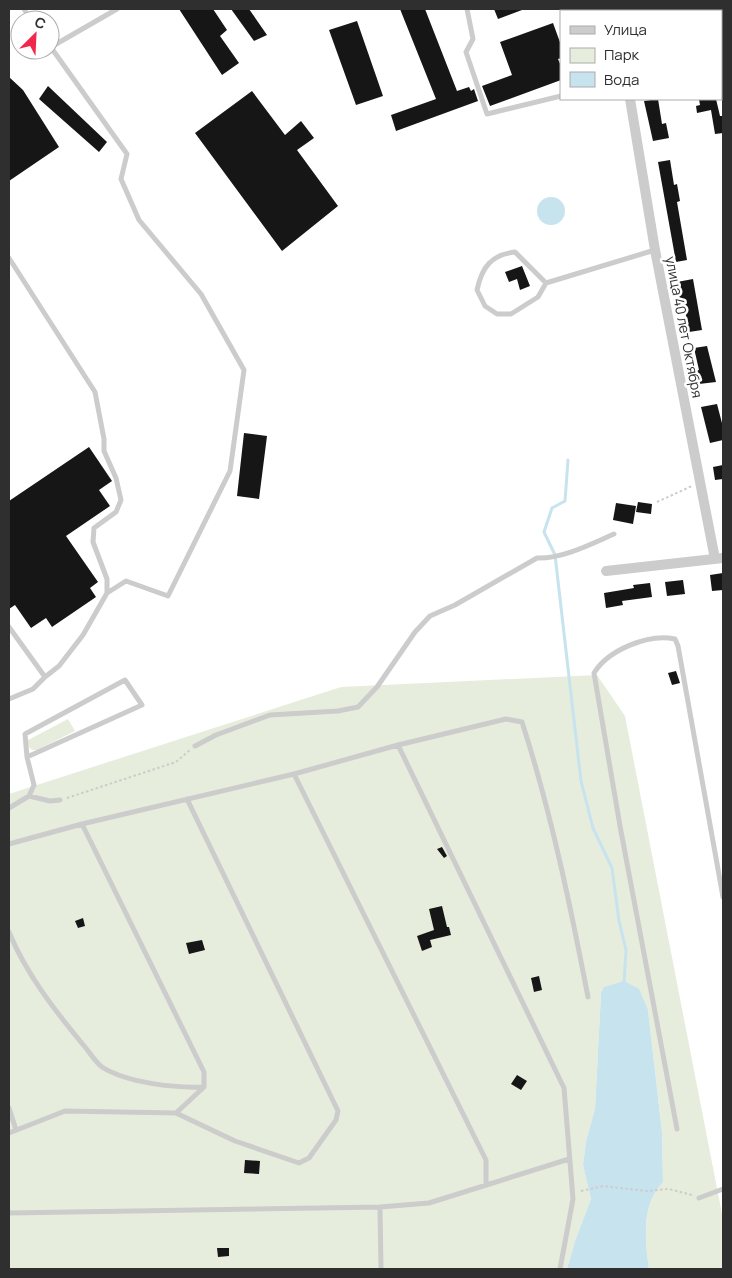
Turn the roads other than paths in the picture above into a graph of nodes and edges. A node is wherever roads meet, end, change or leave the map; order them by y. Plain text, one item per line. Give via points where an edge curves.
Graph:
1 (117, 9) edge
2 (467, 9) edge
3 (60, 41) edge
4 (59, 60) edge
5 (560, 96) edge
6 (630, 100) edge
7 (655, 250) junction
8 (9, 258) edge
9 (546, 283) junction
10 (614, 534) dead end
11 (719, 559) edge
12 (606, 571) dead end
13 (108, 593) junction
14 (9, 627) edge
15 (45, 677) junction
16 (9, 700) edge
17 (398, 745) junction
18 (195, 746) road end
19 (27, 757) junction
20 (294, 774) junction
21 (30, 796) junction
22 (186, 798) junction
23 (60, 800) road end
24 (9, 808) edge
25 (82, 824) junction
26 (9, 844) edge
27 (723, 897) edge
28 (9, 932) edge
29 (588, 996) dead end
30 (204, 1087) junction
31 (9, 1108) edge
32 (176, 1113) junction
33 (677, 1128) dead end
34 (16, 1130) junction
35 (9, 1133) edge
36 (569, 1159) junction
37 (486, 1185) junction
38 (723, 1189) edge
39 (699, 1198) road end
40 (380, 1207) junction
41 (9, 1212) edge
42 (381, 1269) edge
43 (560, 1269) edge

1 - 3 lane
2 - 5 lane via 472,40 466,52 487,114
4 - 13 lane via 127,154 121,179 139,220 201,294 244,370 230,471 168,596 126,582
6 - 7 street, улица 40 лет Октября
7 - 9 lane
7 - 11 street, улица 40 лет Октября via 700,482
8 - 13 lane via 95,392 104,451 121,500 116,512 94,528 93,542 107,578
9 - 9 lane via 538,297 511,314 497,314 484,306 477,290 481,273 499,254 515,252
10 - 18 lane via 574,551 537,558 430,616 358,707 270,716 216,734
11 - 12 street
13 - 15 lane via 83,635 59,666
14 - 15 lane
15 - 16 lane via 33,689
17 - 20 lane
17 - 29 lane via 506,719 522,722 548,806
17 - 36 lane via 564,1088
19 - 19 lane via 44,749 142,705 125,680 25,734
19 - 21 lane via 34,786
20 - 22 lane
20 - 37 lane via 486,1160
21 - 23 lane
21 - 24 lane
22 - 25 lane
22 - 32 lane via 338,1111 336,1120 309,1158 299,1163 235,1141
25 - 26 lane
25 - 30 lane via 204,1072
27 - 33 lane via 678,646 675,639 654,638 617,653 594,673
28 - 30 lane via 17,952 58,1015 102,1067 131,1078 179,1088
30 - 32 lane
31 - 34 lane
32 - 34 lane via 65,1111
34 - 35 lane
36 - 37 lane
36 - 43 lane via 573,1199
37 - 40 lane via 429,1203
38 - 39 lane
40 - 41 lane
40 - 42 lane

